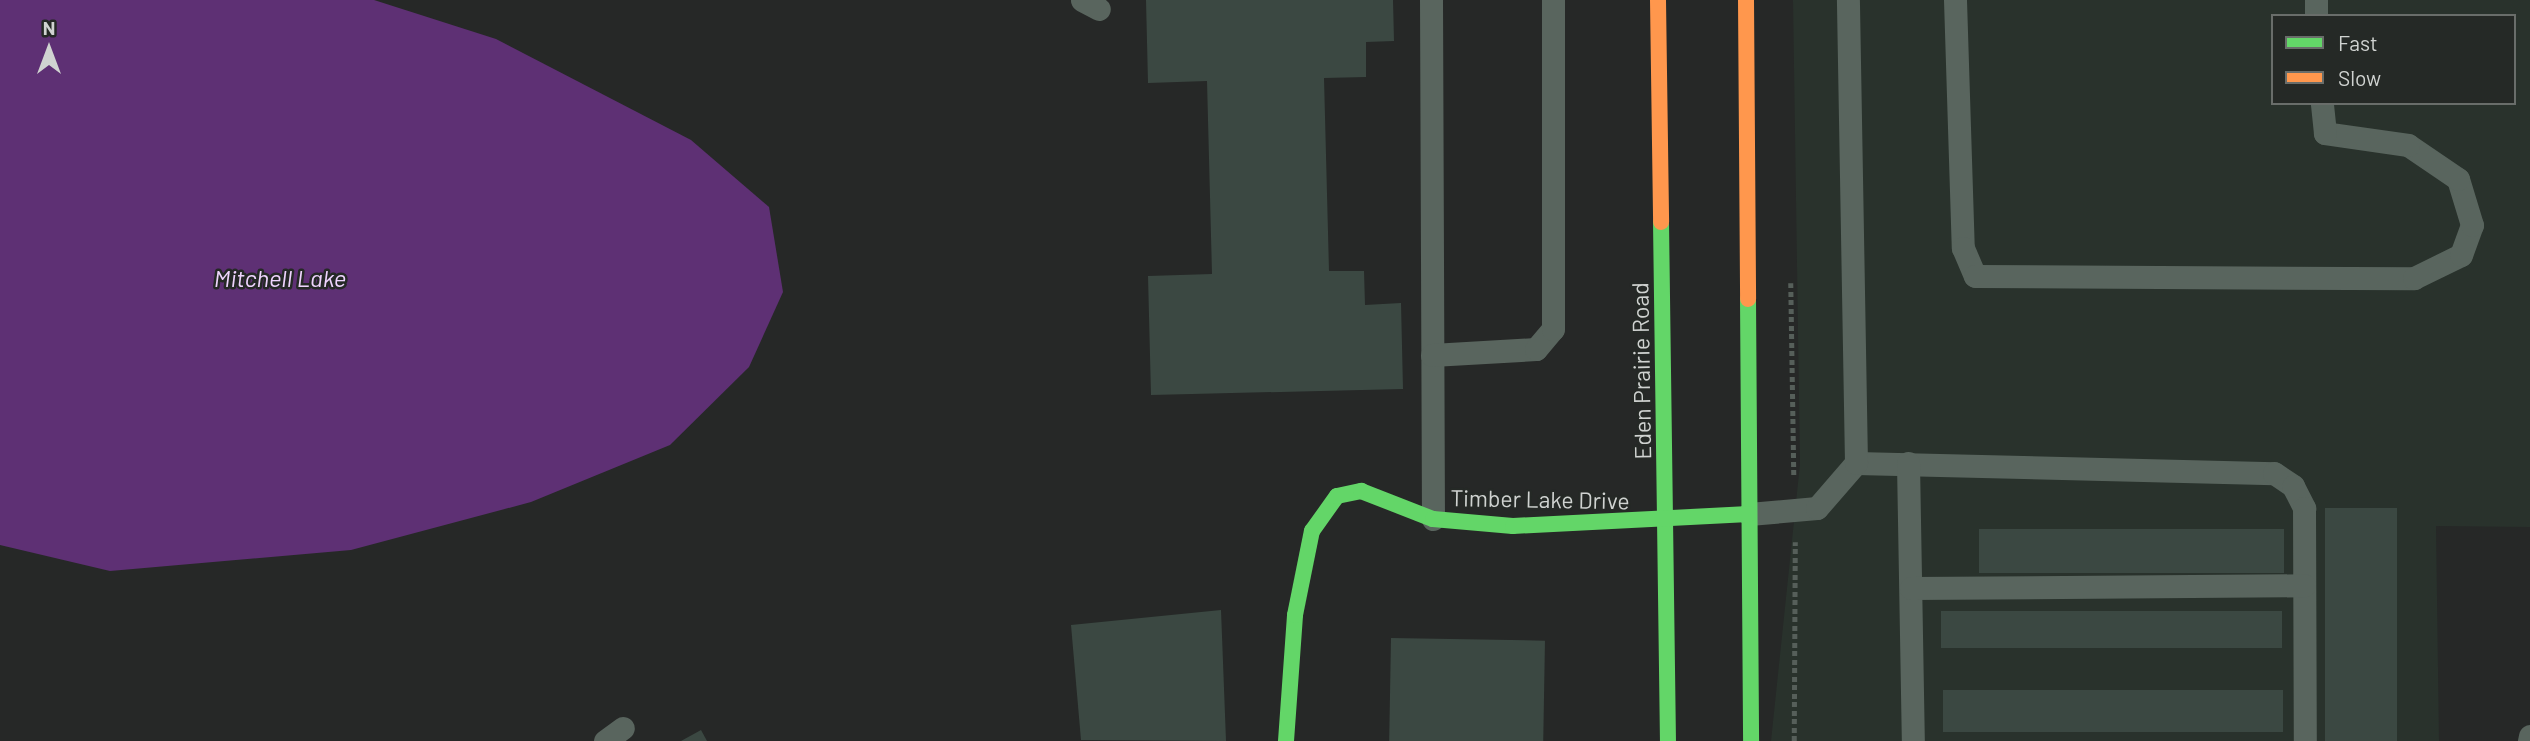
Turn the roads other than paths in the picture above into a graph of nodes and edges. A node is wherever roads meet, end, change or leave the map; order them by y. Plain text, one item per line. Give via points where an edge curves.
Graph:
1 (1431, 0) edge
2 (1553, 0) edge
3 (1658, 0) edge
4 (1746, 0) edge
5 (1848, 0) edge
6 (1955, 0) edge
7 (2322, 105) edge
8 (1432, 355) junction
9 (1856, 463) junction
10 (1908, 463) junction
11 (1749, 514) junction
12 (1433, 519) junction
13 (1666, 522) junction
14 (2304, 585) junction
15 (1911, 588) junction
16 (1286, 741) edge
17 (1668, 741) edge
18 (1751, 741) edge
19 (1913, 741) edge
20 (2305, 741) edge

1 - 8 lane
2 - 8 lane via 1553,329 1536,349
3 - 13 main road, Eden Prairie Road
4 - 11 main road
5 - 9 lane
6 - 7 lane via 1963,247 1975,276 2414,278 2460,255 2472,225 2458,178 2408,145 2325,133
8 - 12 lane
9 - 10 lane
9 - 11 lane via 1817,508
10 - 14 lane via 2274,473 2293,486 2304,508
10 - 15 lane
11 - 13 main road, Timber Lake Drive
11 - 18 main road
12 - 13 main road, Timber Lake Drive via 1513,526
12 - 16 main road, Timber Lake Drive via 1361,491 1337,496 1312,531 1295,615
13 - 17 main road, Eden Prairie Road
14 - 15 lane
14 - 20 lane
15 - 19 lane

